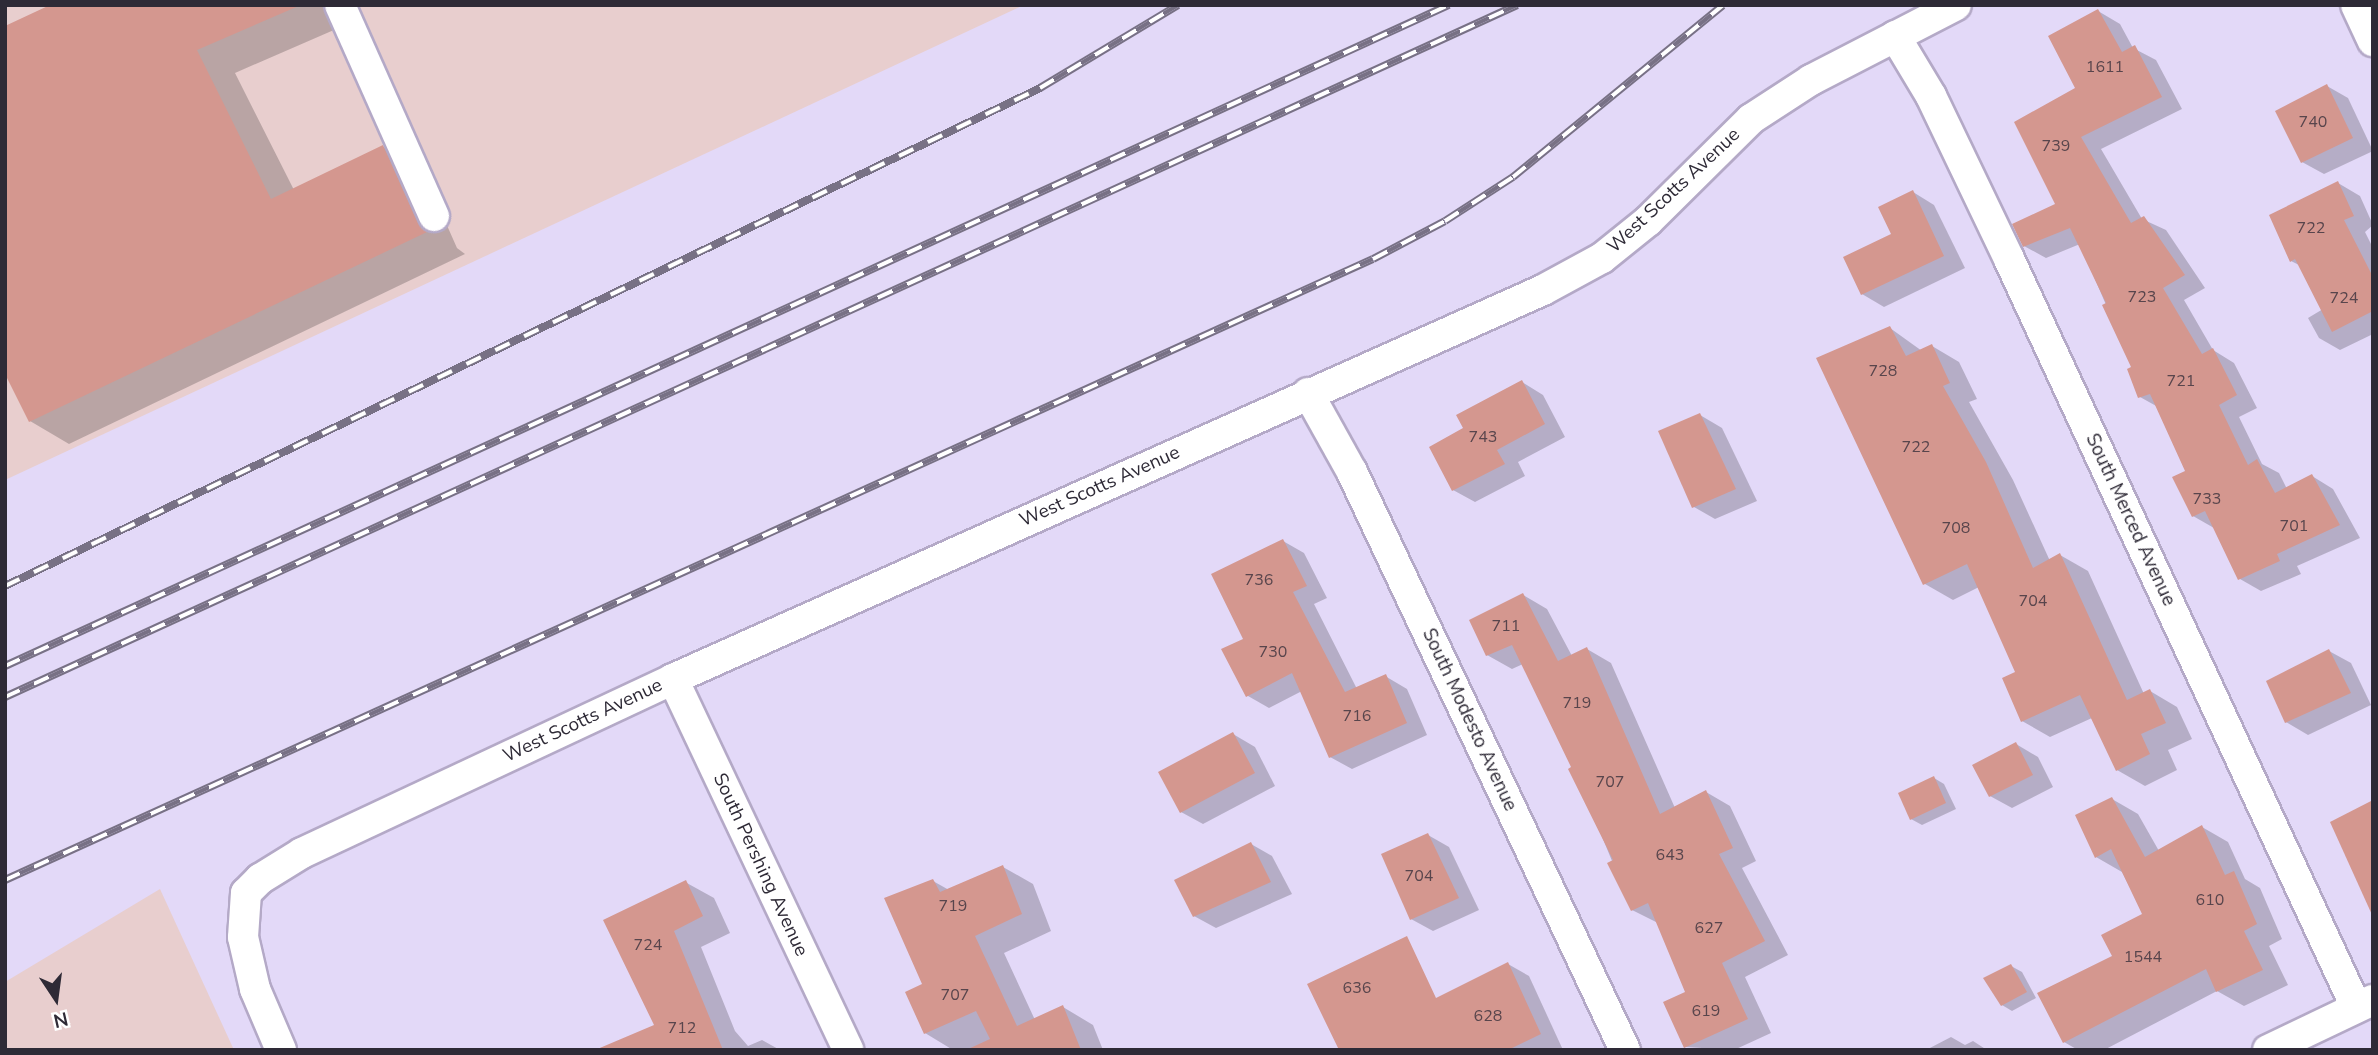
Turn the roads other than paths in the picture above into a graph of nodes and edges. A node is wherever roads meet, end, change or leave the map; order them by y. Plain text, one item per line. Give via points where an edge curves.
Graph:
1 (340, 5) edge
2 (1956, 5) edge
3 (2356, 5) edge
4 (1895, 36) junction
5 (2373, 41) edge
6 (434, 216) dead end
7 (1308, 393) junction
8 (673, 679) junction
9 (2365, 1004) edge
10 (281, 1050) edge
11 (848, 1050) edge
12 (1625, 1050) edge
13 (2268, 1050) edge

1 - 6 street
2 - 4 street, West Scotts Avenue
3 - 5 street
4 - 7 street, West Scotts Avenue via 1811,79 1751,119 1648,221 1602,258 1543,290
4 - 9 street, South Merced Avenue via 1931,96
7 - 8 street, West Scotts Avenue
7 - 12 street, South Modesto Avenue via 1352,472
8 - 10 street, West Scotts Avenue via 302,853 246,893 243,937 255,989
8 - 11 street, South Pershing Avenue
9 - 13 street

